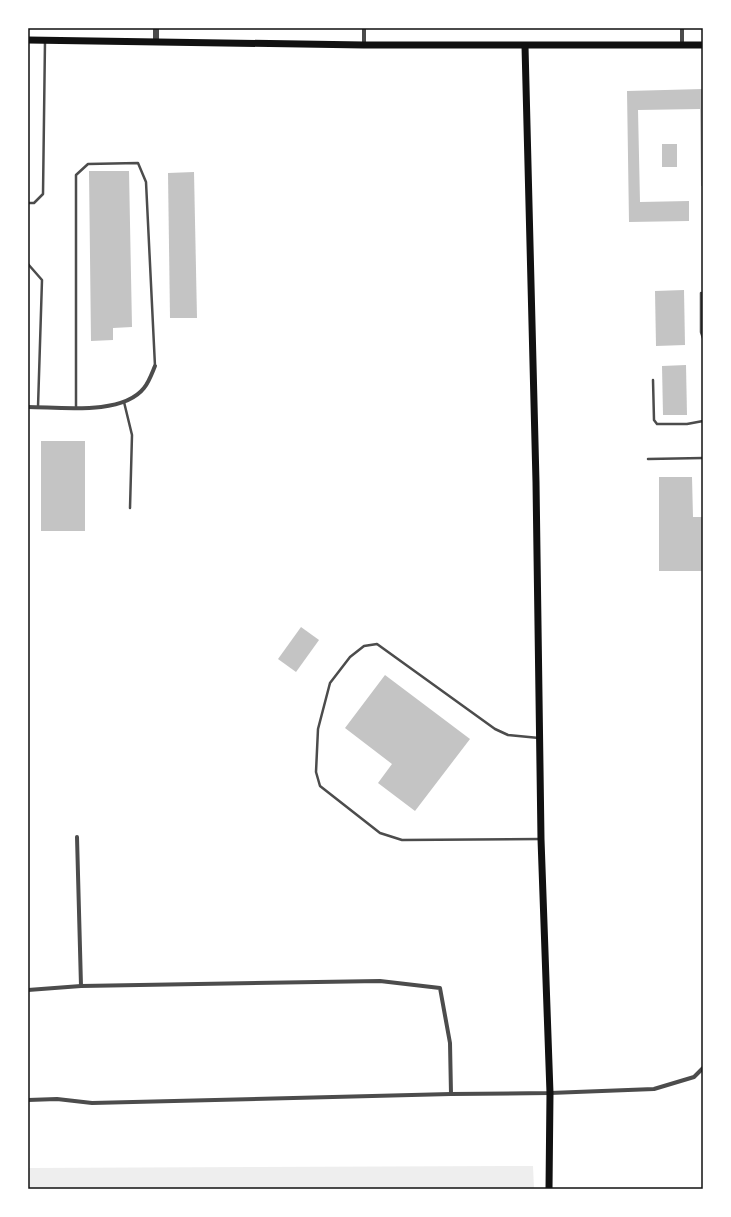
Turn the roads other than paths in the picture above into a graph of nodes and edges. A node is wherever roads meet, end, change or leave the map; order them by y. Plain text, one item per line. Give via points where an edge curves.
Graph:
1 (156, 28) edge
2 (364, 28) edge
3 (682, 28) edge
4 (28, 40) edge
5 (45, 41) junction
6 (156, 42) junction
7 (682, 44) junction
8 (703, 44) edge
9 (364, 45) junction
10 (525, 46) junction
11 (28, 203) edge
12 (28, 264) edge
13 (701, 293) dead end
14 (703, 338) edge
15 (155, 366) joint
16 (653, 380) dead end
17 (124, 401) junction
18 (28, 407) edge
19 (38, 407) junction
20 (76, 407) junction
21 (703, 421) edge
22 (703, 458) edge
23 (648, 459) dead end
24 (130, 508) dead end
25 (540, 738) junction
26 (77, 837) dead end
27 (542, 839) junction
28 (81, 986) junction
29 (28, 990) edge
30 (703, 1068) edge
31 (550, 1093) junction
32 (451, 1094) junction
33 (28, 1100) edge
34 (549, 1189) edge

1 - 6 street
2 - 9 street
3 - 7 street
4 - 5 main road
5 - 6 main road
5 - 11 lane via 43,194 34,203
6 - 9 main road
7 - 8 main road
7 - 10 main road
9 - 10 main road
10 - 25 main road
12 - 19 lane via 42,280
13 - 14 lane
15 - 17 street via 144,388
15 - 20 lane via 146,182 138,163 88,164 76,175
16 - 21 lane via 654,420 657,424
17 - 20 street via 100,407
17 - 24 lane via 132,435
18 - 19 street
19 - 20 street
22 - 23 lane
25 - 27 main road
25 - 27 lane via 508,735 496,729 377,644 364,646 350,657 330,683 318,729 316,772 320,786 380,834 402,840
26 - 28 street
27 - 31 main road
28 - 29 street
28 - 32 street via 380,982 440,988 450,1043
30 - 31 street via 694,1077 654,1089
31 - 32 street
31 - 34 main road
32 - 33 street via 92,1102

